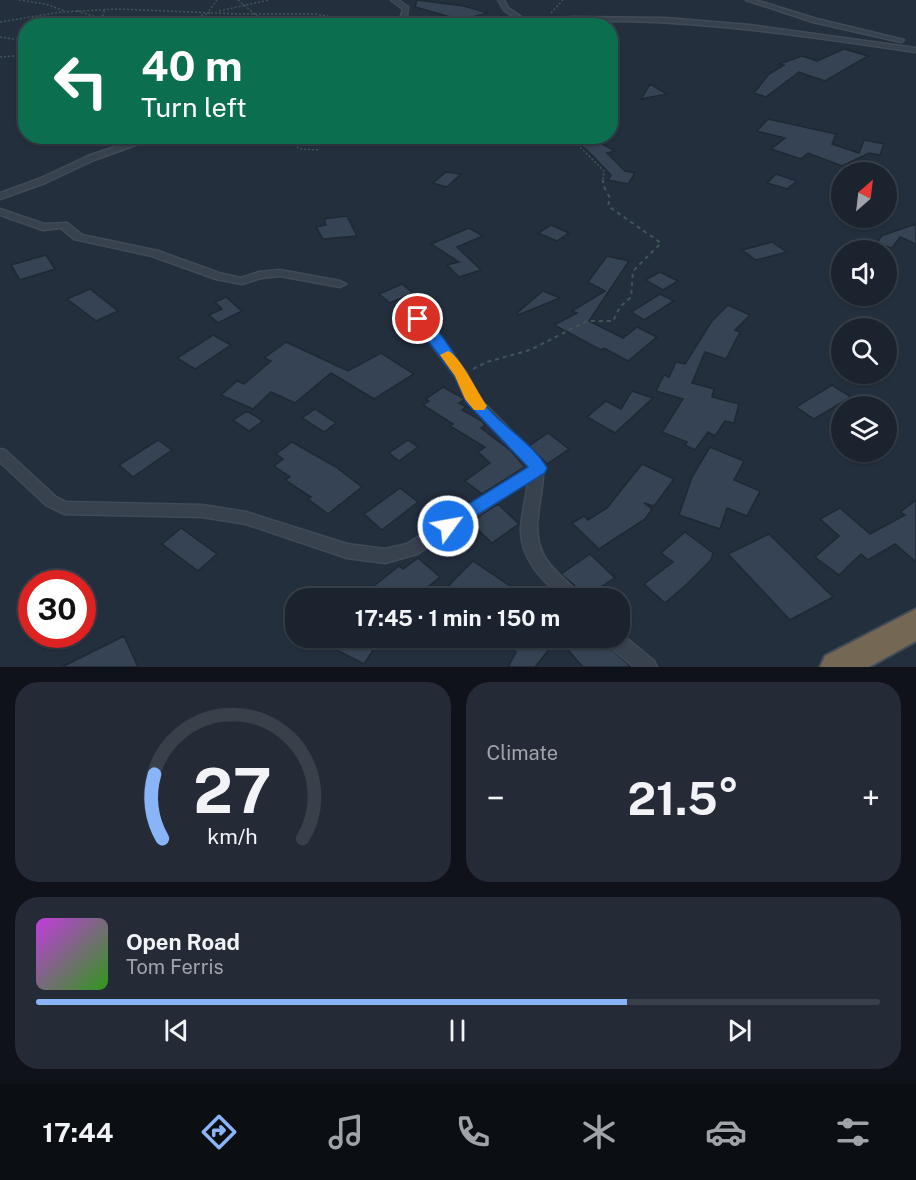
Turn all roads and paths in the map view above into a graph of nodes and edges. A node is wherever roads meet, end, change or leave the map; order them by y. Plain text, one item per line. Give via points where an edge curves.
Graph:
1 (19, 0) edge
2 (218, 0) edge
3 (238, 0) edge
4 (269, 0) edge
5 (394, 0) edge
6 (501, 0) edge
7 (749, 0) edge
8 (245, 6) junction
9 (105, 9) junction
10 (75, 10) junction
11 (65, 11) junction
12 (207, 12) junction
13 (217, 12) junction
14 (256, 14) junction
15 (24, 18) edge
16 (96, 18) edge
17 (102, 18) edge
18 (196, 18) edge
19 (260, 18) edge
20 (338, 18) edge
21 (404, 18) edge
22 (520, 18) edge
23 (18, 19) edge
24 (618, 19) edge
25 (0, 22) edge
26 (0, 37) edge
27 (18, 39) edge
28 (916, 48) edge
29 (18, 56) edge
30 (0, 57) edge
31 (133, 144) edge
32 (292, 144) edge
33 (577, 144) edge
34 (319, 150) dead end
35 (0, 196) edge
36 (0, 213) edge
37 (340, 284) dead end
38 (418, 319) dead end
39 (462, 375) junction
40 (0, 454) edge
41 (539, 468) junction
42 (562, 588) edge
43 (916, 624) edge
44 (625, 648) edge
45 (648, 667) edge
46 (837, 667) edge

1 - 11 path
2 - 12 path
3 - 8 path
4 - 8 path
5 - 21 street via 406,8
6 - 22 street
7 - 28 street
8 - 13 path
8 - 14 path
9 - 10 path
9 - 12 path
9 - 17 path
10 - 11 path
10 - 16 path
11 - 15 path
12 - 13 path
13 - 14 path
13 - 18 path
14 - 19 path
14 - 20 path
23 - 25 path
24 - 28 street via 759,29
26 - 27 path
29 - 30 path
31 - 35 street
32 - 34 path via 300,149
33 - 39 path via 604,171 608,206 662,243 636,268 631,276 631,297 613,321 587,321 531,350 487,362
36 - 37 street via 43,227 63,225 78,237 154,253 216,276 242,281 280,273
38 - 39 street
39 - 41 street via 472,399
40 - 41 street via 51,501 64,508 202,511 246,518 347,551 385,556 411,549
41 - 42 street via 529,521 530,548 537,564
43 - 46 highway
44 - 45 street

